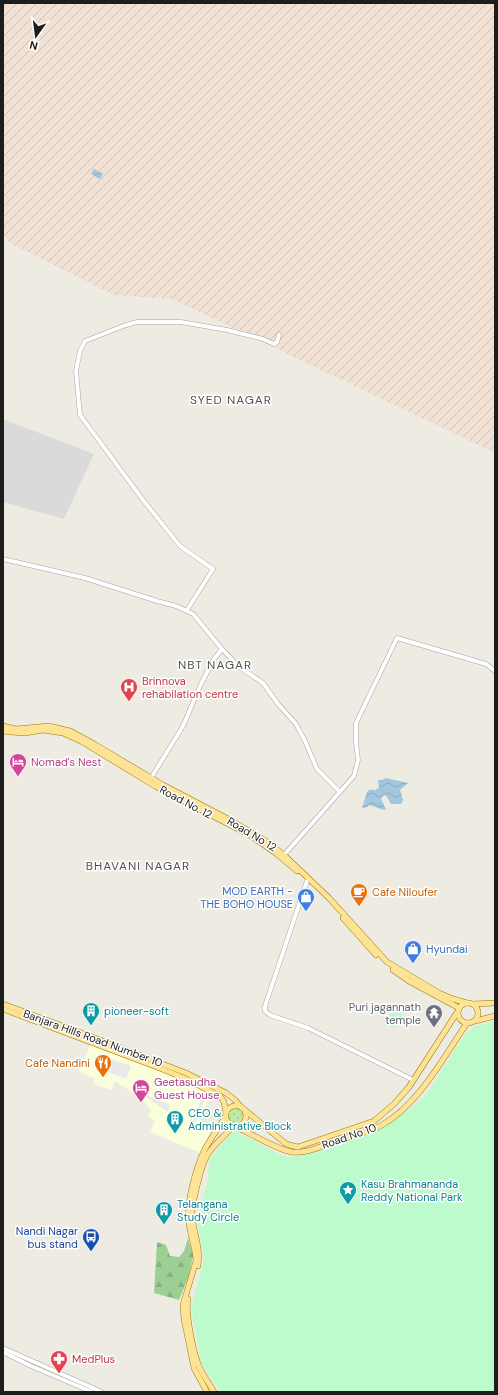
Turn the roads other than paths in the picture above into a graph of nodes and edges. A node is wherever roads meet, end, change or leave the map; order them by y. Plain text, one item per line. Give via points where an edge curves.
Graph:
1 (279, 334) dead end
2 (3, 559) edge
3 (186, 610) junction
4 (222, 649) junction
5 (495, 671) edge
6 (3, 726) edge
7 (3, 731) edge
8 (151, 778) junction
9 (340, 792) junction
10 (284, 854) junction
11 (307, 881) junction
12 (495, 1003) edge
13 (3, 1004) edge
14 (470, 1004) junction
15 (3, 1009) edge
16 (459, 1010) junction
17 (495, 1016) edge
18 (475, 1021) junction
19 (467, 1024) junction
20 (413, 1080) junction
21 (240, 1106) junction
22 (246, 1111) junction
23 (226, 1115) junction
24 (235, 1126) junction
25 (289, 1145) junction
26 (287, 1151) junction
27 (3, 1348) edge
28 (3, 1352) edge
29 (92, 1392) edge
30 (102, 1392) edge
31 (207, 1392) edge
32 (214, 1392) edge

1 - 3 street via 274,344 227,330 181,322 137,322 85,341 80,351 76,371 80,415 180,546 213,569
2 - 3 street via 85,578
3 - 4 street via 193,614
4 - 8 street via 201,684 183,726
4 - 9 street via 238,666 263,683 296,724 317,769
5 - 9 street via 486,664 397,638 356,723 358,760 354,776
6 - 8 main road, Road No 12 via 16,729 49,726 70,731
7 - 11 main road, Road No. 12 via 25,733 47,730 63,733 80,741 155,786 259,841
8 - 10 main road, Road No 12 via 230,820
9 - 10 street
10 - 14 main road, Road No 12 via 329,898 387,962 439,993
11 - 16 main road, Road No. 12 via 384,964
11 - 20 street via 265,1011 308,1028
12 - 14 main road
13 - 21 main road, Banjara Hills Road Number 10 via 186,1073 226,1093
14 - 16 main road via 463,1005
14 - 18 main road via 475,1006 478,1012
15 - 23 main road, Banjara Hills Road Number 10 via 170,1072 220,1096 224,1102
16 - 19 main road, Road No. 12 via 461,1021
16 - 20 main road, Road No 10
17 - 18 main road
18 - 19 main road
19 - 26 main road, Road No 10 via 418,1095 382,1125 307,1151
20 - 25 main road, Road No 10 via 394,1104 374,1121 298,1147
21 - 22 main road
21 - 23 main road via 230,1107
22 - 24 main road via 243,1124
22 - 25 main road
23 - 24 main road via 227,1121
23 - 31 main road via 201,1158 188,1209 196,1262 183,1305 184,1319 194,1368
24 - 26 main road, Road No 10
24 - 32 main road via 207,1154 192,1216 199,1260 187,1304 188,1313 198,1364
25 - 26 main road
27 - 30 street
28 - 29 street

